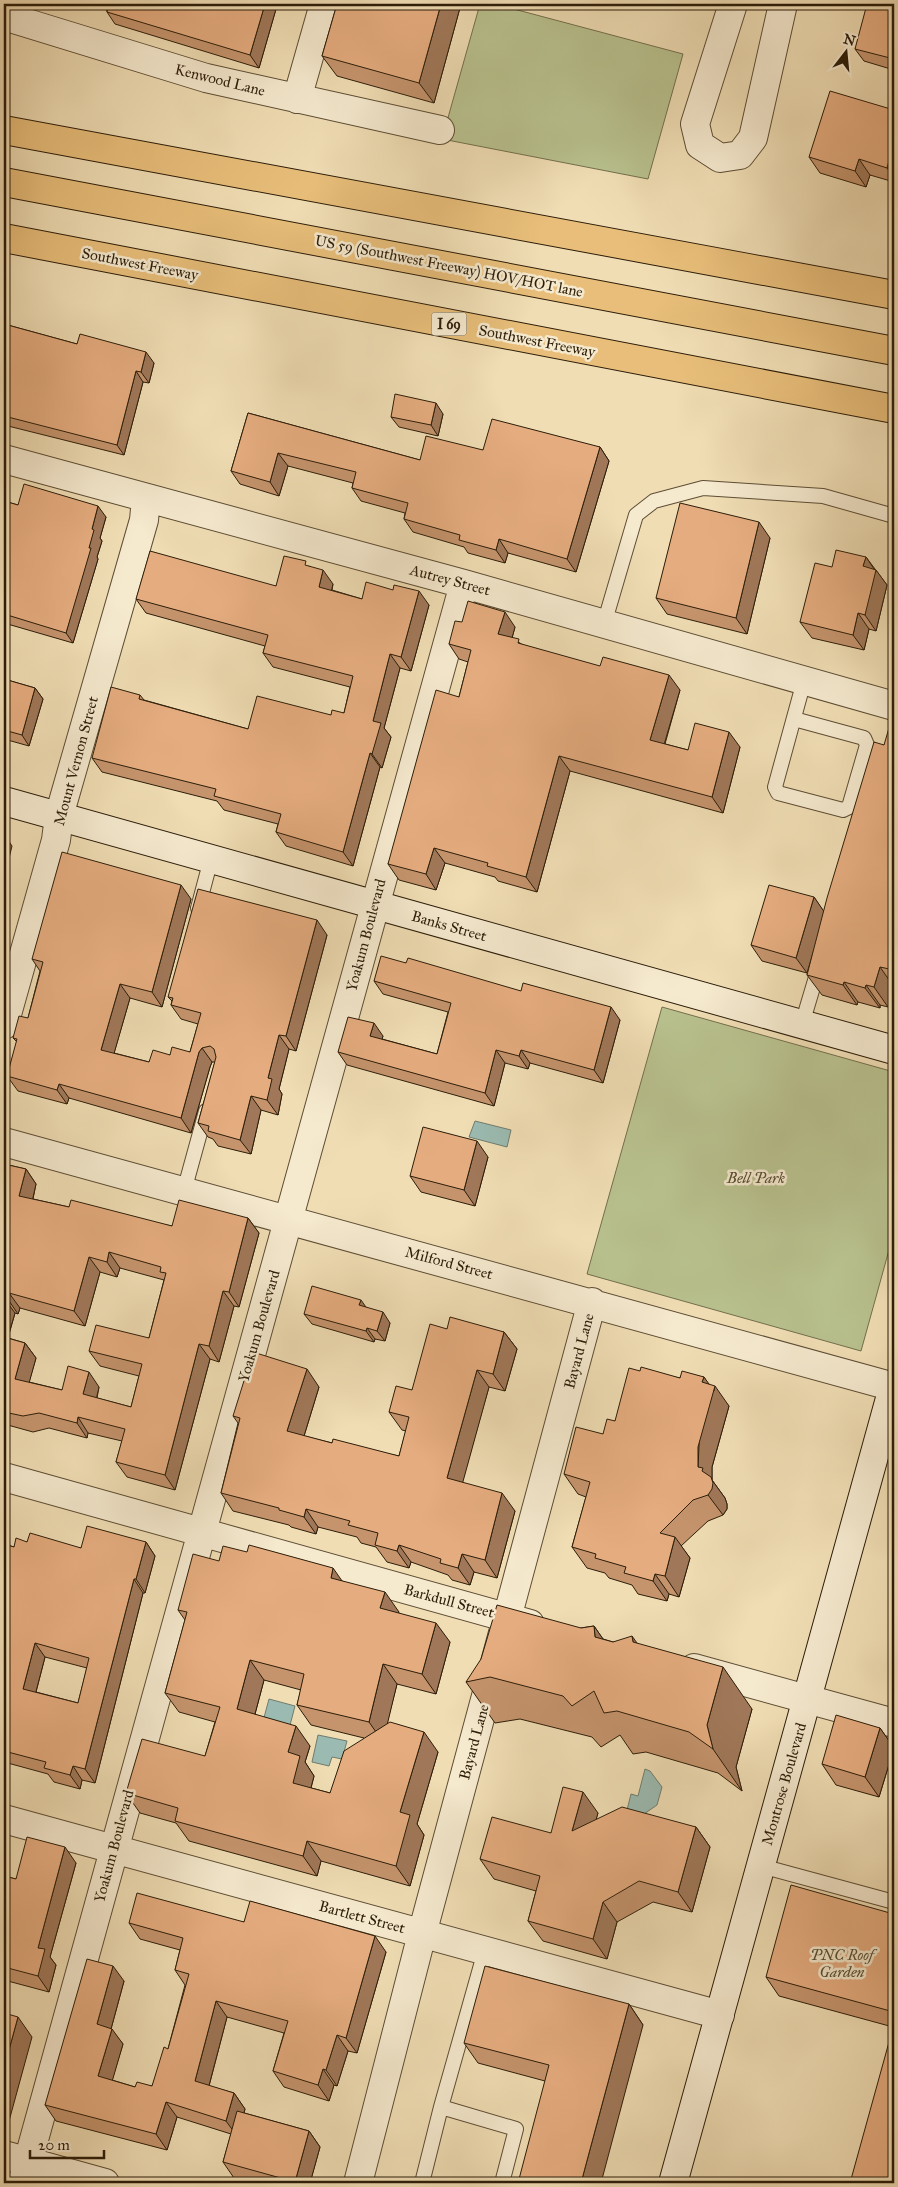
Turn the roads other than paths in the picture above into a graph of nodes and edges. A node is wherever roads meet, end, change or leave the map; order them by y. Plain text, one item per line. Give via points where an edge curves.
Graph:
1 (324, 4) edge
2 (733, 4) edge
3 (783, 4) edge
4 (4, 16) edge
5 (297, 99) junction
6 (4, 130) edge
7 (440, 130) dead end
8 (4, 182) edge
9 (4, 238) edge
10 (894, 295) edge
11 (894, 351) edge
12 (894, 409) edge
13 (4, 459) edge
14 (146, 498) junction
15 (894, 516) edge
16 (464, 584) junction
17 (604, 624) junction
18 (804, 681) junction
19 (894, 706) edge
20 (794, 719) junction
21 (4, 801) edge
22 (59, 816) junction
23 (211, 859) junction
24 (374, 904) junction
25 (194, 924) edge
26 (823, 952) edge
27 (4, 1024) edge
28 (802, 1024) junction
29 (894, 1050) edge
30 (210, 1097) edge
31 (4, 1142) edge
32 (184, 1191) junction
33 (289, 1220) junction
34 (592, 1302) junction
35 (894, 1386) edge
36 (4, 1477) edge
37 (202, 1533) junction
38 (507, 1617) junction
39 (555, 1630) edge
40 (669, 1661) edge
41 (808, 1698) junction
42 (894, 1723) edge
43 (4, 1819) edge
44 (113, 1849) junction
45 (761, 1866) junction
46 (894, 1902) edge
47 (422, 1934) junction
48 (484, 1951) junction
49 (720, 2015) junction
50 (441, 2107) junction
51 (18, 2167) edge
52 (105, 2183) edge
53 (358, 2183) edge
54 (422, 2183) edge
55 (502, 2183) edge
56 (673, 2183) edge

1 - 5 street
2 - 3 street via 695,124 700,145 720,158 740,155 753,138
4 - 5 street, Kenwood Lane via 206,78
5 - 7 street, Kenwood Lane
6 - 10 highway
8 - 11 highway, US 59 (Southwest Freeway) HOV/HOT lane
9 - 12 highway, Southwest Freeway / I 69
13 - 14 street, Autrey Street
14 - 16 street, Autrey Street
14 - 22 street, Mount Vernon Street via 144,520
15 - 17 lane via 823,496 703,488 654,501 636,515
16 - 17 street, Autrey Street
16 - 24 street, Yoakum Boulevard
17 - 18 street, Autrey Street
18 - 19 street, Autrey Street
18 - 20 lane
20 - 20 lane via 775,787 778,793 843,810 849,807 867,745 864,738
21 - 22 street, Banks Street
22 - 23 street, Banks Street
22 - 27 street, Mount Vernon Street via 56,840
23 - 24 street, Banks Street
23 - 25 lane
24 - 28 street, Banks Street
24 - 33 street, Yoakum Boulevard
26 - 28 lane
28 - 29 street, Banks Street
30 - 32 lane
31 - 32 street, Milford Street
32 - 33 street, Milford Street
33 - 34 street, Milford Street
33 - 37 street, Yoakum Boulevard
34 - 35 street, Milford Street
34 - 38 street, Bayard Lane
35 - 41 street, Montrose Boulevard
36 - 37 street, Barkdull Street
37 - 38 street, Barkdull Street
37 - 44 street, Yoakum Boulevard
38 - 39 street, Barkdull Street
38 - 47 street, Bayard Lane
40 - 41 street
41 - 42 street
41 - 45 street, Montrose Boulevard
43 - 44 street, Bartlett Street
44 - 47 street, Bartlett Street
44 - 51 street, Yoakum Boulevard
45 - 46 lane
45 - 49 street, Montrose Boulevard
47 - 48 street, Bartlett Street
47 - 53 street, Bayard Lane
48 - 49 street, Bartlett Street
48 - 50 lane
49 - 56 street, Montrose Boulevard
50 - 54 lane
50 - 55 lane via 516,2129
51 - 52 street

